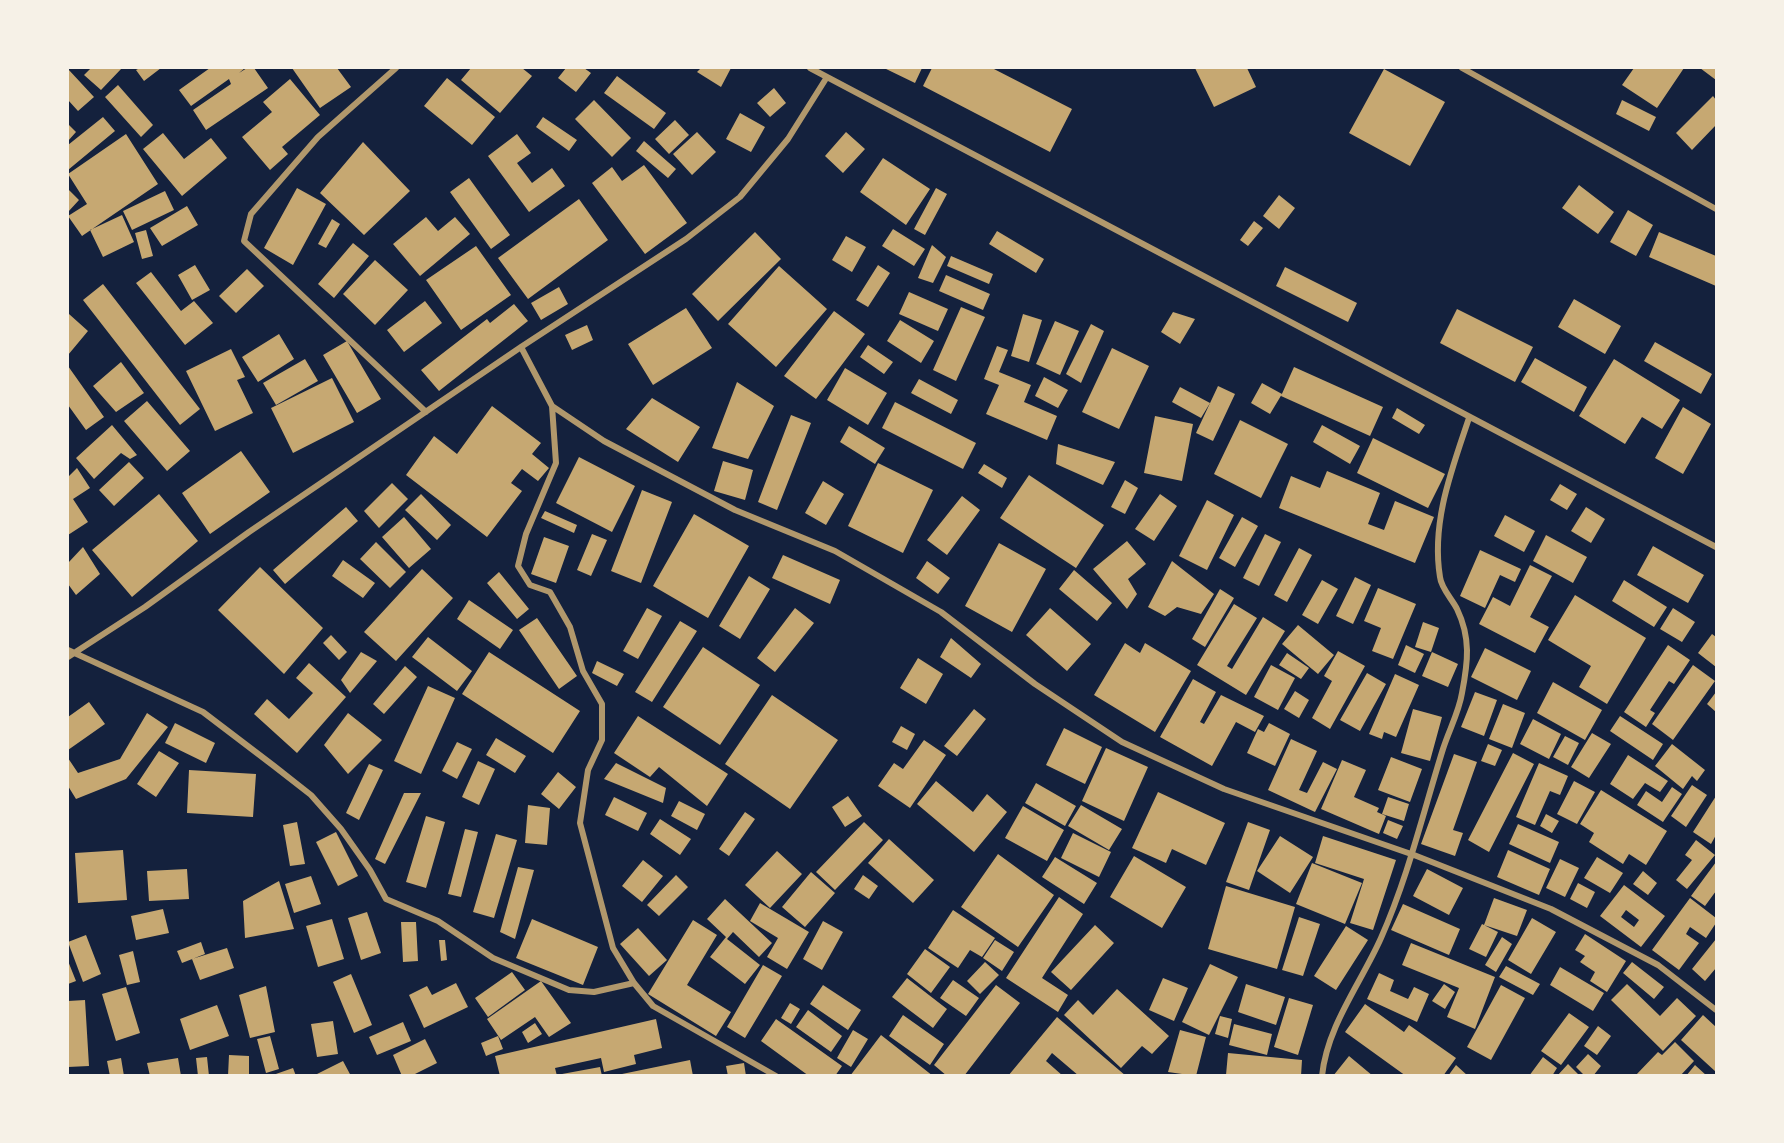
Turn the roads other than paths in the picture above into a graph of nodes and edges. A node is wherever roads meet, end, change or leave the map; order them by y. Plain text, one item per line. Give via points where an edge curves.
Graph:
1 (396, 68) edge
2 (810, 68) edge
3 (1462, 68) edge
4 (826, 77) junction
5 (1716, 209) edge
6 (520, 347) junction
7 (552, 406) junction
8 (426, 412) junction
9 (1469, 418) junction
10 (1716, 548) edge
11 (69, 654) edge
12 (1414, 855) junction
13 (634, 983) junction
14 (1716, 1010) edge
15 (776, 1076) edge
16 (1322, 1076) edge

1 - 8 street via 318,137 250,214 244,241
2 - 4 street
3 - 5 street
4 - 6 street via 788,139 740,197 686,238
4 - 9 street
6 - 7 street
6 - 8 street
7 - 12 street via 604,441 735,510 835,551 941,612 1035,684 1122,742 1224,789
7 - 13 street via 556,462 526,534 518,566 530,585 550,592 570,627 583,671 602,704 602,740 588,770 580,823 613,948
8 - 11 street via 145,607
9 - 10 street
9 - 12 street via 1446,487 1438,536 1440,579 1458,610 1469,643 1462,695 1443,747
11 - 13 street via 203,712 284,773 311,795 341,830 386,899 438,921 493,958 569,990 594,992
12 - 14 street via 1551,909 1608,937 1658,964
12 - 16 street via 1380,940 1341,1017 1324,1059
13 - 15 street via 653,1006

